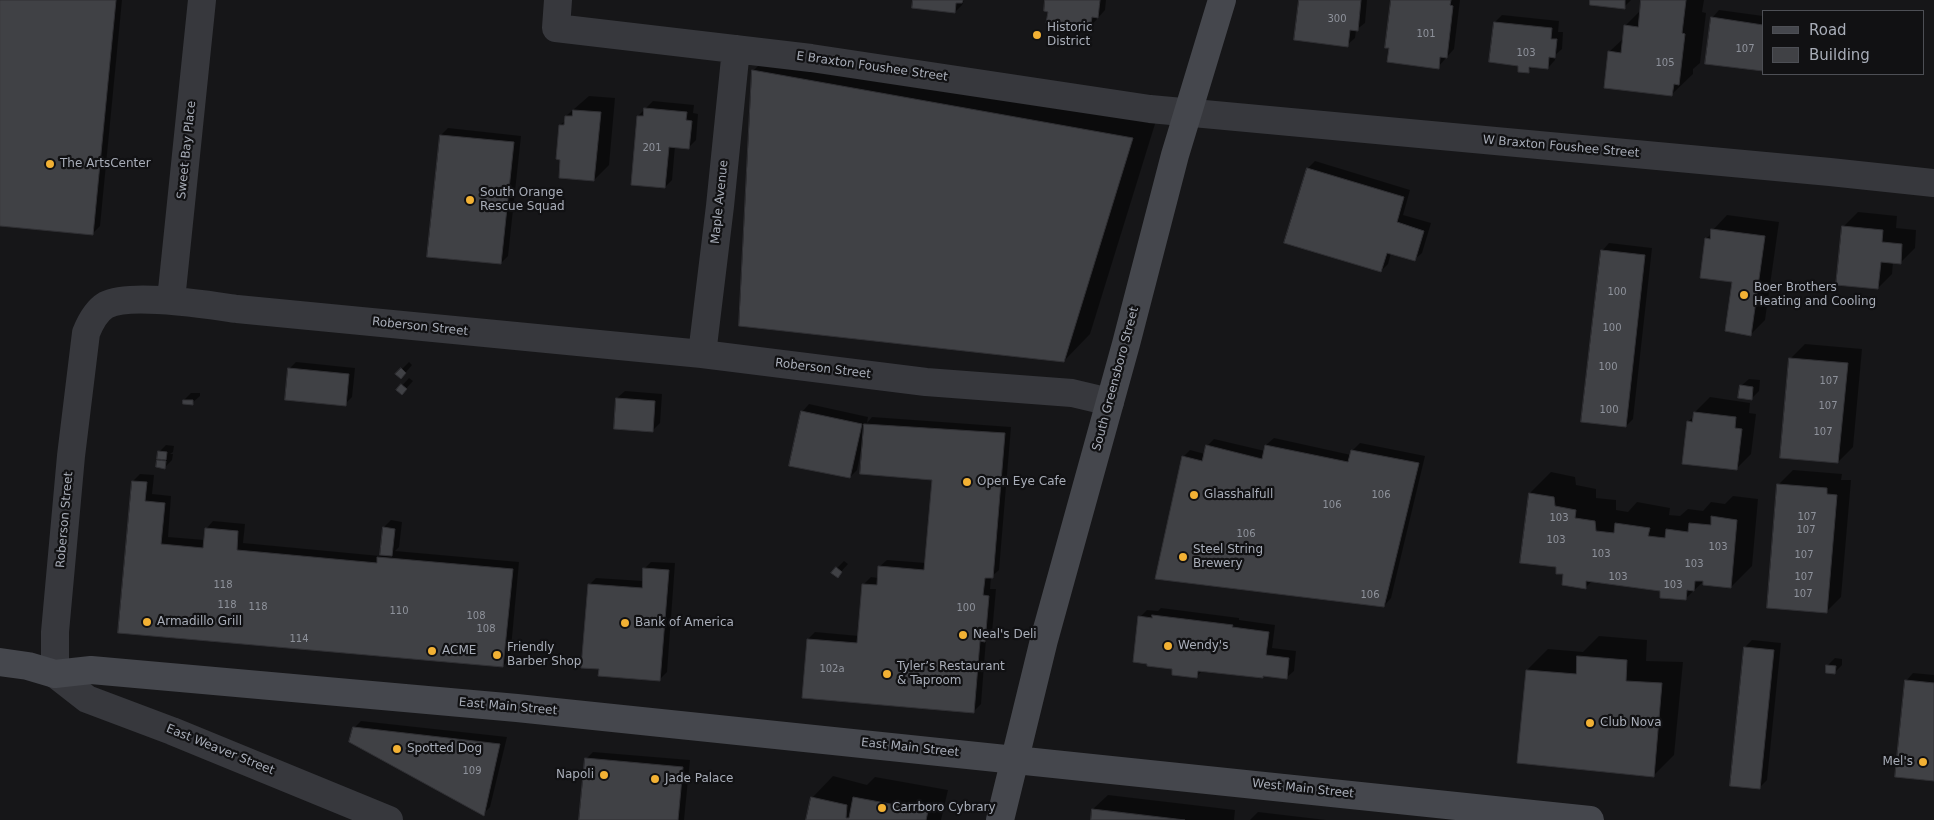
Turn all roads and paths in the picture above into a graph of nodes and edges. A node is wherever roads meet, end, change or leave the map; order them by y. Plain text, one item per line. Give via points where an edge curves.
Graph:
1 (202, 0) edge
2 (558, 0) edge
3 (1222, 0) edge
4 (736, 49) junction
5 (1188, 112) junction
6 (1934, 183) edge
7 (171, 300) junction
8 (702, 354) junction
9 (1110, 402) junction
10 (0, 662) edge
11 (55, 674) junction
12 (1016, 760) junction
13 (390, 820) edge
14 (1000, 820) edge
15 (1590, 820) edge

1 - 7 street, Sweet Bay Place
2 - 4 street, E Braxton Foushee Street via 556,28
3 - 5 main road, South Greensboro Street
4 - 5 street, E Braxton Foushee Street
4 - 8 street, Maple Avenue
5 - 6 street, W Braxton Foushee Street
5 - 9 main road, South Greensboro Street
7 - 8 street, Roberson Street
7 - 11 street, Roberson Street via 118,301 105,306 86,333 71,456 55,632
8 - 9 street, Roberson Street via 926,382 1072,393
9 - 12 main road, South Greensboro Street via 1044,640
10 - 11 main road, East Main Street
11 - 12 main road, East Main Street via 91,670 517,708
11 - 13 street, East Weaver Street via 87,699
12 - 14 main road, South Greensboro Street
12 - 15 main road, West Main Street

